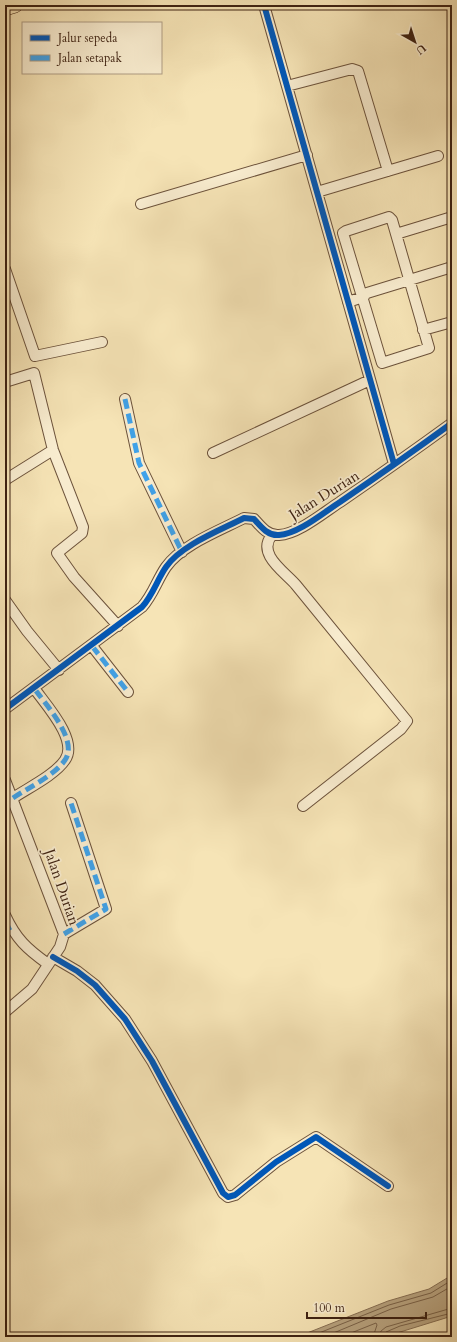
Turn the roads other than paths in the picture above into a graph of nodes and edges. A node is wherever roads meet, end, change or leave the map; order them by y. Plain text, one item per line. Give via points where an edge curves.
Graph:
1 (14, 5) edge
2 (264, 5) edge
3 (5, 8) edge
4 (288, 86) junction
5 (307, 155) junction
6 (438, 156) dead end
7 (388, 171) junction
8 (317, 192) junction
9 (141, 204) dead end
10 (452, 217) edge
11 (396, 234) junction
12 (452, 267) edge
13 (5, 269) edge
14 (452, 273) edge
15 (410, 283) junction
16 (363, 297) junction
17 (348, 302) junction
18 (452, 322) edge
19 (423, 330) junction
20 (102, 342) dead end
21 (35, 356) junction
22 (34, 373) junction
23 (370, 380) junction
24 (5, 382) edge
25 (125, 399) dead end
26 (452, 423) edge
27 (53, 450) junction
28 (213, 453) dead end
29 (394, 464) junction
30 (5, 480) edge
31 (272, 535) junction
32 (182, 552) junction
33 (5, 600) edge
34 (118, 626) junction
35 (92, 646) junction
36 (59, 670) junction
37 (34, 688) junction
38 (128, 692) dead end
39 (5, 709) edge
40 (5, 780) edge
41 (13, 798) junction
42 (71, 803) dead end
43 (303, 806) dead end
44 (5, 915) edge
45 (8, 928) edge
46 (64, 934) junction
47 (51, 961) junction
48 (5, 1012) edge
49 (388, 1186) dead end

1 - 3 highway
2 - 4 street
4 - 5 street
4 - 7 street via 352,69 358,71
5 - 8 street
5 - 9 street
6 - 7 street
7 - 8 street
8 - 17 street
10 - 11 street
11 - 15 street
11 - 16 street via 389,217 344,232
12 - 15 street
13 - 21 street
14 - 15 street
15 - 16 street via 367,293
15 - 19 street
16 - 17 street
16 - 19 street via 382,363 428,349
17 - 23 street
18 - 19 street
20 - 21 street
21 - 22 street via 38,371
22 - 24 street
22 - 27 street
23 - 28 street
23 - 29 street
25 - 32 street via 139,463
26 - 29 street, Jalan Durian
27 - 30 street
27 - 34 street via 83,530 57,553 74,577
29 - 31 street, Jalan Durian via 311,521 280,536
31 - 32 street via 254,519 244,518
31 - 43 street via 267,547 273,562 286,572 407,721 401,729
32 - 34 street via 166,567 147,601
33 - 36 street
34 - 35 street
35 - 36 street
35 - 38 street
36 - 37 street
37 - 39 street
37 - 41 street via 66,735 69,752 66,760 58,768
40 - 41 street, Jalan Durian
41 - 46 street, Jalan Durian
42 - 46 street via 106,909
44 - 45 street
45 - 47 street via 27,949
46 - 47 street, Jalan Durian via 60,947
47 - 48 street, Jalan Durian via 32,989
47 - 49 street via 77,972 95,985 125,1019 152,1061 223,1193 228,1197 235,1195 276,1162 316,1137

